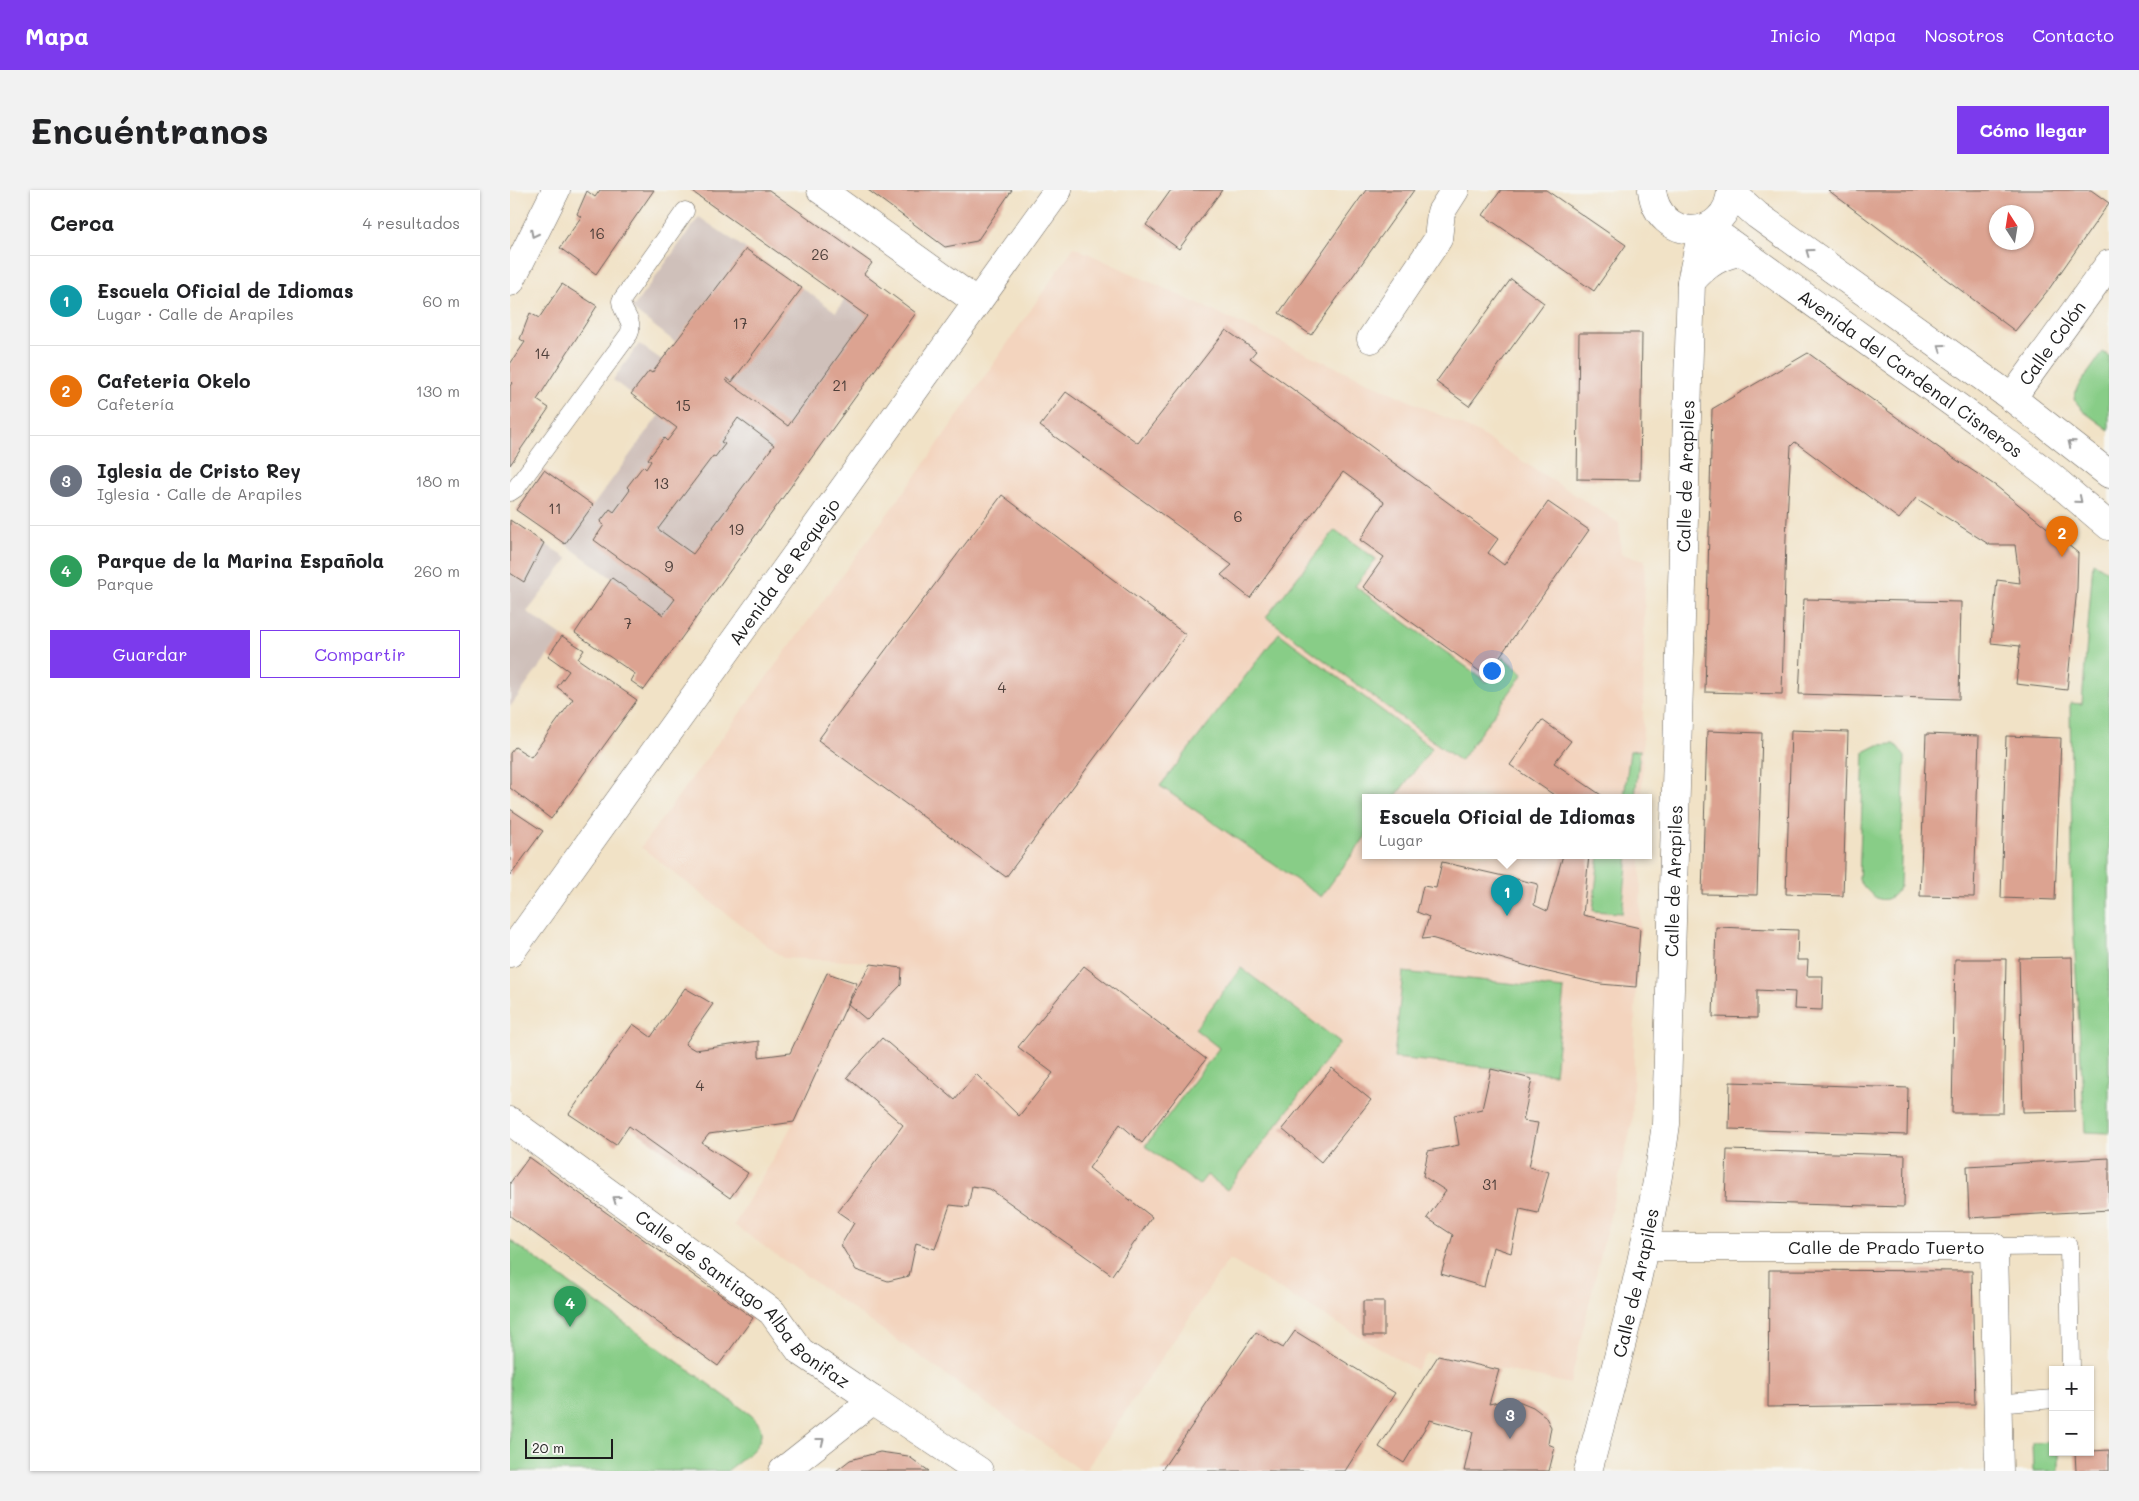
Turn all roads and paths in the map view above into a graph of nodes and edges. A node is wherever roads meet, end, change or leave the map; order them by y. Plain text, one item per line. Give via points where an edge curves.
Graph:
1 (556, 190) edge
2 (821, 190) edge
3 (1058, 190) edge
4 (1455, 190) edge
5 (1652, 190) edge
6 (1731, 191) edge
7 (685, 211) dead end
8 (1671, 224) junction
9 (1708, 227) junction
10 (1744, 252) junction
11 (2109, 264) edge
12 (510, 282) edge
13 (1691, 282) junction
14 (977, 302) junction
15 (1371, 339) dead end
16 (2012, 398) junction
17 (2109, 474) edge
18 (510, 492) edge
19 (2109, 526) edge
20 (510, 953) edge
21 (510, 1121) edge
22 (1994, 1247) junction
23 (1644, 1248) junction
24 (2071, 1366) edge
25 (2049, 1399) edge
26 (872, 1400) junction
27 (1997, 1404) junction
28 (783, 1471) edge
29 (979, 1471) edge
30 (1588, 1471) edge
31 (1999, 1471) edge

1 -> 12 main road
2 - 14 main road
3 - 14 main road, Avenida de Requejo
4 - 15 main road via 1441,212 1438,239
5 - 8 main road via 1657,211
6 - 9 main road via 1726,211
16 -> 6 main road via 1757,215
7 - 18 lane via 622,301 631,324 629,334
8 - 9 main road via 1688,230
8 - 13 main road, Calle de Arapiles via 1686,254
9 - 10 main road, Avenida del Cardenal Cisneros
9 - 13 main road, Calle de Arapiles via 1699,245
10 - 13 main road via 1716,260
10 -> 19 main road, Avenida del Cardenal Cisneros via 1990,430
11 - 16 main road, Calle Colón
13 - 23 main road, Calle de Arapiles via 1666,1124
14 - 20 main road, Avenida de Requejo
17 -> 16 main road
26 -> 21 main road, Calle de Santiago Alba Bonifaz via 800,1350 772,1312
22 - 23 main road, Calle de Prado Tuerto
22 - 24 lane via 2068,1246
22 - 27 main road, Calle de Prado Tuerto
23 - 30 main road, Calle de Arapiles via 1610,1396
25 - 27 lane
28 -> 26 main road
26 - 29 main road, Calle de Santiago Alba Bonifaz
27 - 31 main road, Calle de Prado Tuerto

